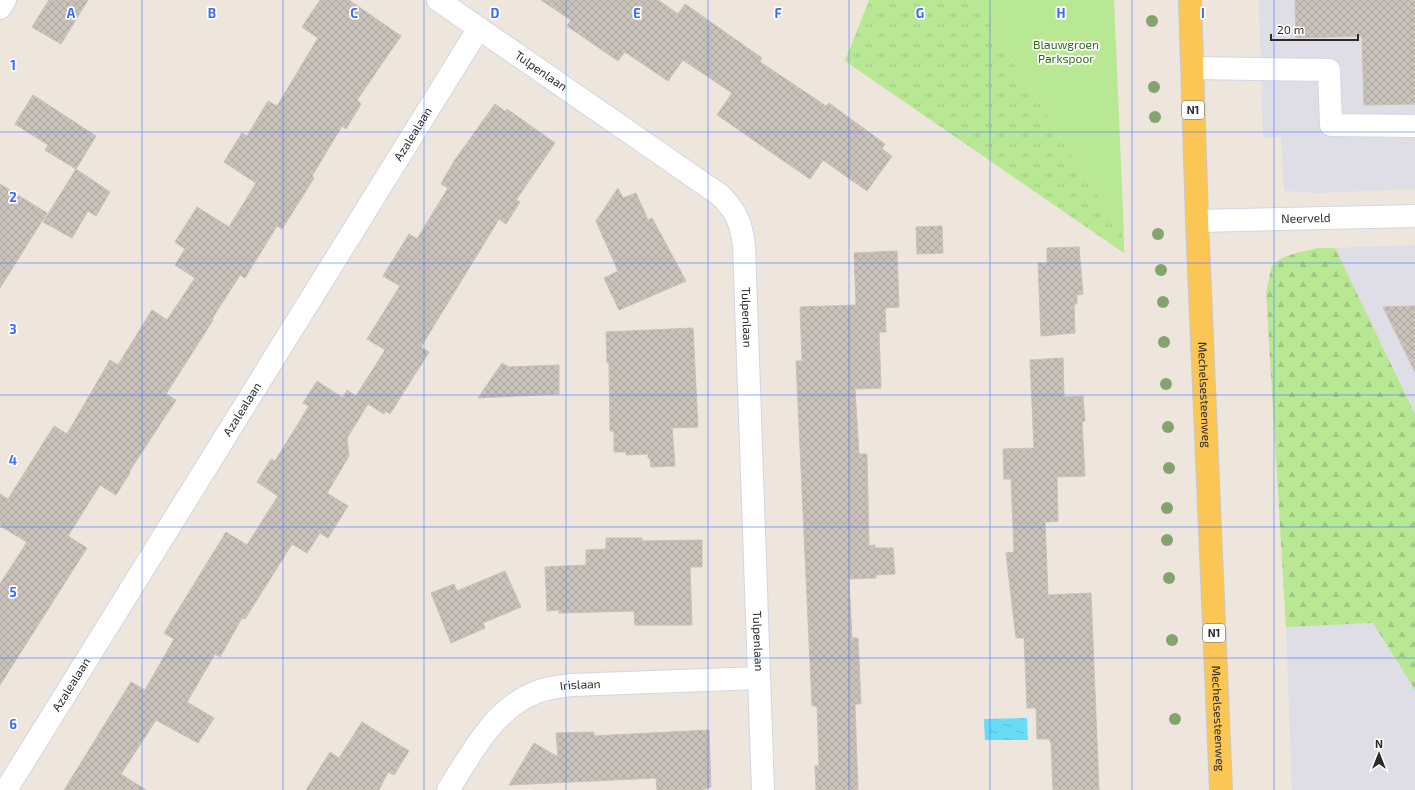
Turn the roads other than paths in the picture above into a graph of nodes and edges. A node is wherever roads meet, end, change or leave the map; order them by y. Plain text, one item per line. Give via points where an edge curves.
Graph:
1 (5, 0) edge
2 (438, 0) edge
3 (1190, 0) edge
4 (0, 8) edge
5 (479, 28) junction
6 (1192, 68) junction
7 (1415, 126) edge
8 (1415, 216) edge
9 (1197, 221) junction
10 (759, 678) junction
11 (6, 790) edge
12 (448, 790) edge
13 (763, 790) edge
14 (1220, 790) edge

1 - 4 street
2 - 5 street, Tulpenlaan
3 - 6 main road, Mechelsesteenweg / N1
5 - 10 street, Tulpenlaan via 720,195 738,218 744,245
5 - 11 street, Azalealaan
6 - 7 street via 1329,70 1331,125
6 - 9 main road, Mechelsesteenweg / N1
8 - 9 street, Neerveld
9 - 14 main road, Mechelsesteenweg / N1
10 - 12 street, Irislaan via 548,688 526,697 495,722 480,739
10 - 13 street, Tulpenlaan

